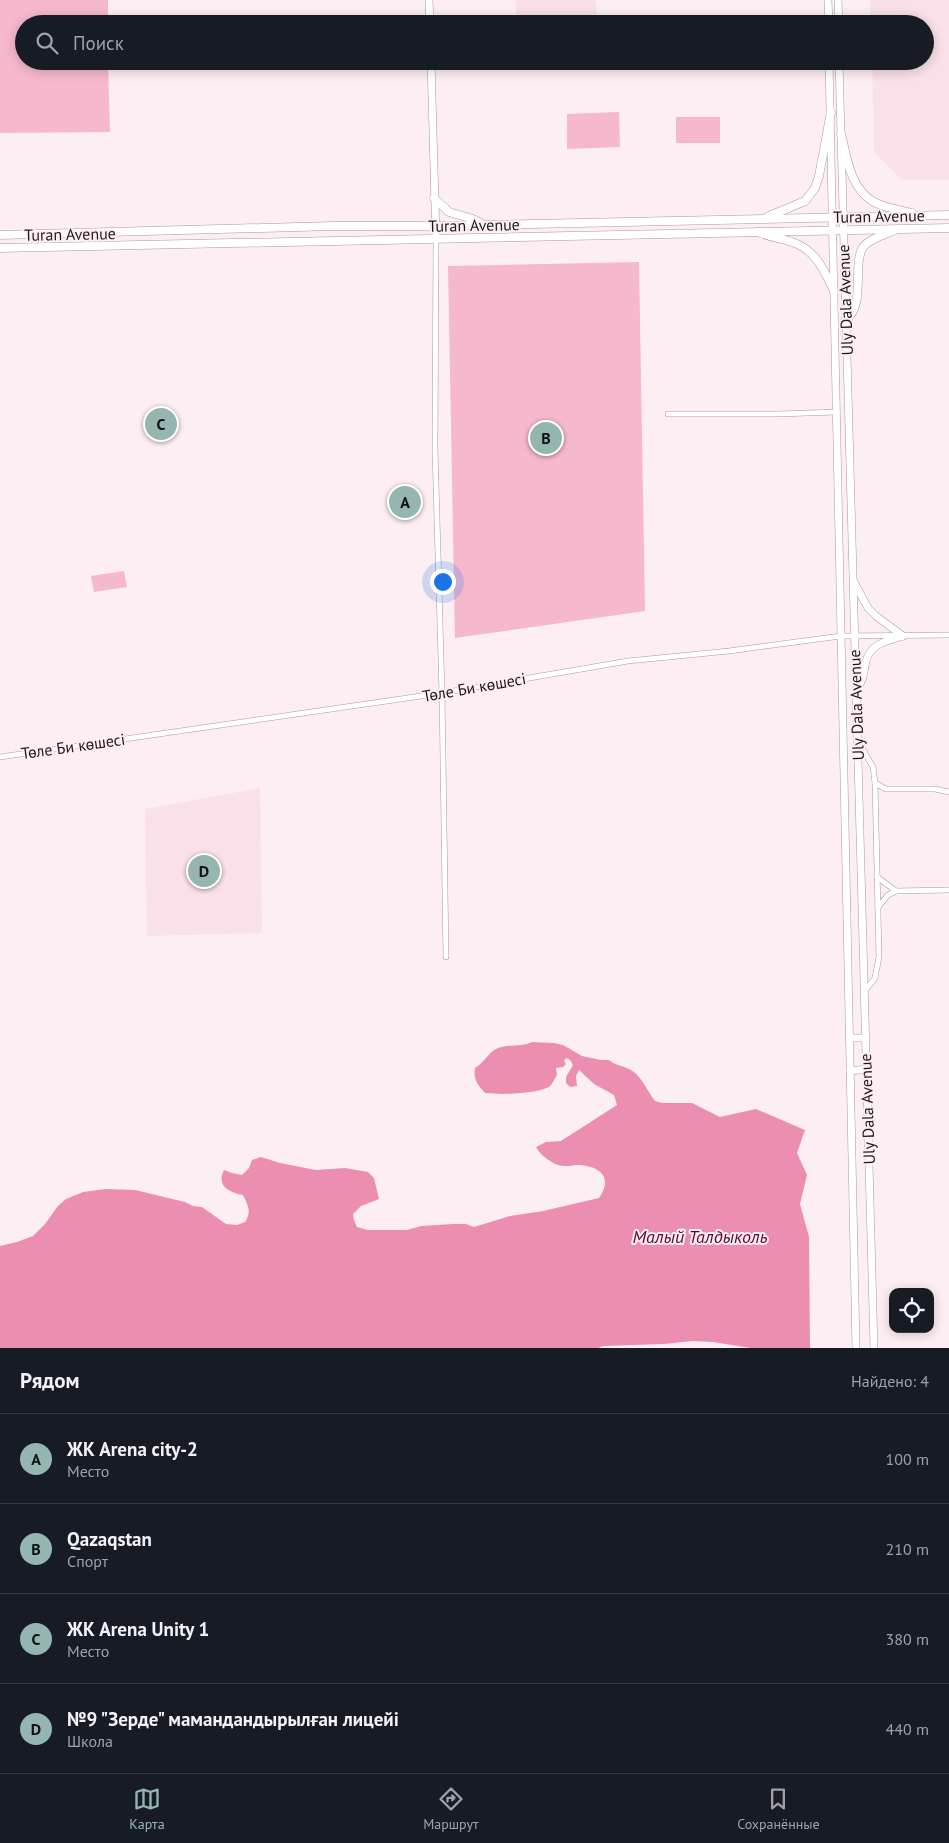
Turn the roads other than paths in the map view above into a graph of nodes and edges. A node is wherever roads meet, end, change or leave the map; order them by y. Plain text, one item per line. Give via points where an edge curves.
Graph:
1 (429, 0) edge
2 (828, 0) edge
3 (838, 0) edge
4 (430, 15) edge
5 (829, 15) edge
6 (839, 15) edge
7 (431, 70) edge
8 (830, 70) edge
9 (839, 70) edge
10 (831, 112) junction
11 (841, 134) junction
12 (434, 198) junction
13 (923, 215) junction
14 (949, 215) edge
15 (842, 217) junction
16 (833, 218) junction
17 (762, 219) junction
18 (484, 225) junction
19 (435, 226) junction
20 (949, 228) edge
21 (843, 229) junction
22 (897, 229) junction
23 (833, 230) junction
24 (756, 231) junction
25 (0, 235) edge
26 (436, 238) junction
27 (0, 248) edge
28 (834, 291) junction
29 (845, 320) junction
30 (837, 412) junction
31 (668, 414) dead end
32 (852, 580) junction
33 (949, 634) edge
34 (841, 636) junction
35 (854, 636) junction
36 (903, 636) junction
37 (856, 692) junction
38 (442, 693) junction
39 (857, 739) junction
40 (0, 757) edge
41 (875, 783) junction
42 (949, 792) edge
43 (877, 877) junction
44 (949, 890) edge
45 (896, 891) junction
46 (877, 907) junction
47 (446, 957) dead end
48 (864, 992) junction
49 (849, 1038) junction
50 (865, 1038) junction
51 (866, 1069) junction
52 (850, 1070) junction
53 (856, 1348) edge
54 (874, 1348) edge

1 - 4 street
2 - 5 street
3 - 6 street
7 - 12 street
8 - 10 street, Uly Dala Avenue
9 - 11 street, Uly Dala Avenue
10 - 16 street, Uly Dala Avenue
10 - 17 main road via 811,195 799,204
11 - 13 main road via 853,179 863,194 874,202
11 - 15 street, Uly Dala Avenue
12 - 18 main road via 449,212
12 - 19 street
13 - 14 main road, Turan Avenue
13 - 15 main road, Turan Avenue
15 - 16 main road, Turan Avenue
15 - 21 street, Uly Dala Avenue
16 - 17 main road, Turan Avenue
16 - 23 street, Uly Dala Avenue
17 - 18 main road, Turan Avenue
18 - 19 main road, Turan Avenue
19 - 25 main road, Turan Avenue
19 - 26 street
20 - 22 main road, Turan Avenue
21 - 22 main road, Turan Avenue
21 - 23 main road, Turan Avenue
21 - 29 street, Uly Dala Avenue
22 - 29 main road via 863,247 856,305
23 - 24 main road, Turan Avenue
23 - 28 street, Uly Dala Avenue
24 - 26 main road, Turan Avenue
24 - 28 main road via 809,251 822,266
26 - 27 main road, Turan Avenue
26 - 38 street via 434,449
28 - 30 street, Uly Dala Avenue
29 - 32 street, Uly Dala Avenue
30 - 31 street
30 - 34 street, Uly Dala Avenue
32 - 35 street, Uly Dala Avenue
32 - 36 street via 868,608
33 - 36 street, Төле Би көшесі
34 - 35 street, Төле Би көшесі
34 - 38 street, Төле Би көшесі via 628,661
34 - 49 street, Uly Dala Avenue
35 - 36 street, Төле Би көшесі
35 - 37 street, Uly Dala Avenue
36 - 37 street via 873,648 866,660 864,679
37 - 39 street, Uly Dala Avenue
38 - 40 street, Төле Би көшесі
38 - 47 street
39 - 41 street via 873,767
39 - 48 street, Uly Dala Avenue
41 - 42 street via 886,788
41 - 43 street
43 - 45 street
43 - 46 street
44 - 45 street
45 - 46 street
46 - 48 street via 879,957 876,978
48 - 50 street, Uly Dala Avenue
49 - 50 street
49 - 52 street, Uly Dala Avenue
50 - 51 street, Uly Dala Avenue
51 - 52 street
51 - 54 street, Uly Dala Avenue
52 - 53 street, Uly Dala Avenue

